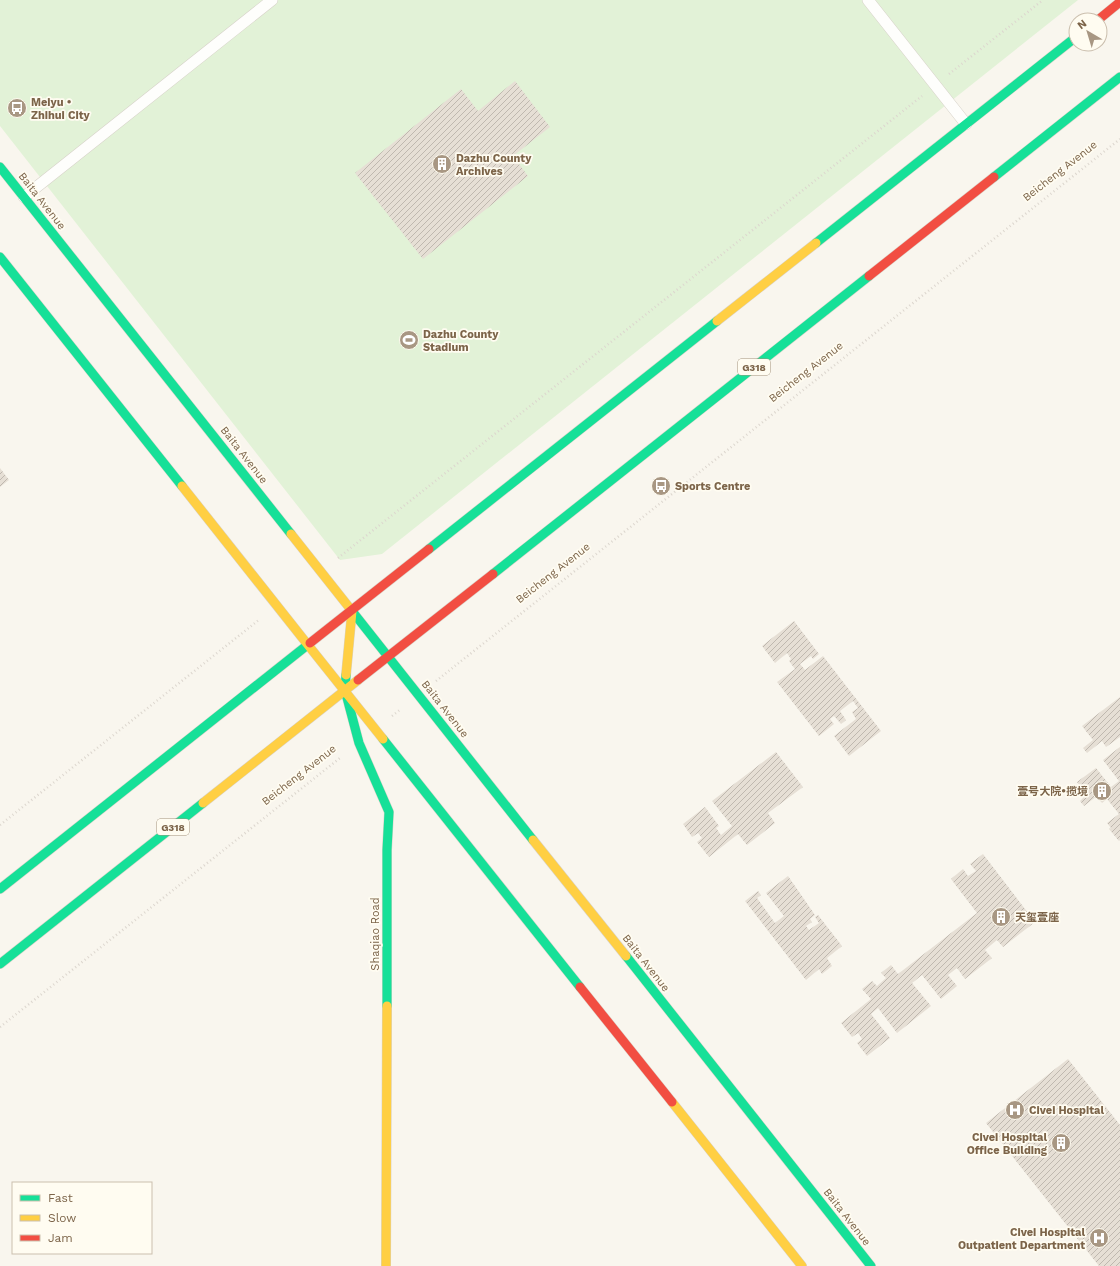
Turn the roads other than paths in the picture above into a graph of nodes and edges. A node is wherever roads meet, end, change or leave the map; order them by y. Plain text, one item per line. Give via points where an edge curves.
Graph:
1 (272, 0) edge
2 (868, 0) edge
3 (1120, 2) edge
4 (1108, 12) edge
5 (1068, 43) edge
6 (1120, 77) edge
7 (966, 124) junction
8 (0, 167) edge
9 (24, 197) junction
10 (0, 256) edge
11 (352, 611) junction
12 (308, 645) junction
13 (388, 657) junction
14 (345, 690) junction
15 (0, 889) edge
16 (0, 964) edge
17 (386, 1266) edge
18 (802, 1266) edge
19 (871, 1266) edge

1 - 9 lane
2 - 7 lane
3 - 4 main road
5 - 7 main road
6 - 13 main road, G318
7 - 11 main road
8 - 9 main road, Baita Avenue
9 - 11 main road, Baita Avenue
10 - 12 main road
11 - 12 main road
11 - 13 main road, Baita Avenue
11 - 14 main road, Shaqiao Road
12 - 14 main road
12 - 15 main road
13 - 14 main road, G318
13 - 19 main road, Baita Avenue
14 - 16 main road, G318
14 - 17 main road, Shaqiao Road via 358,743 389,812
14 - 18 main road

